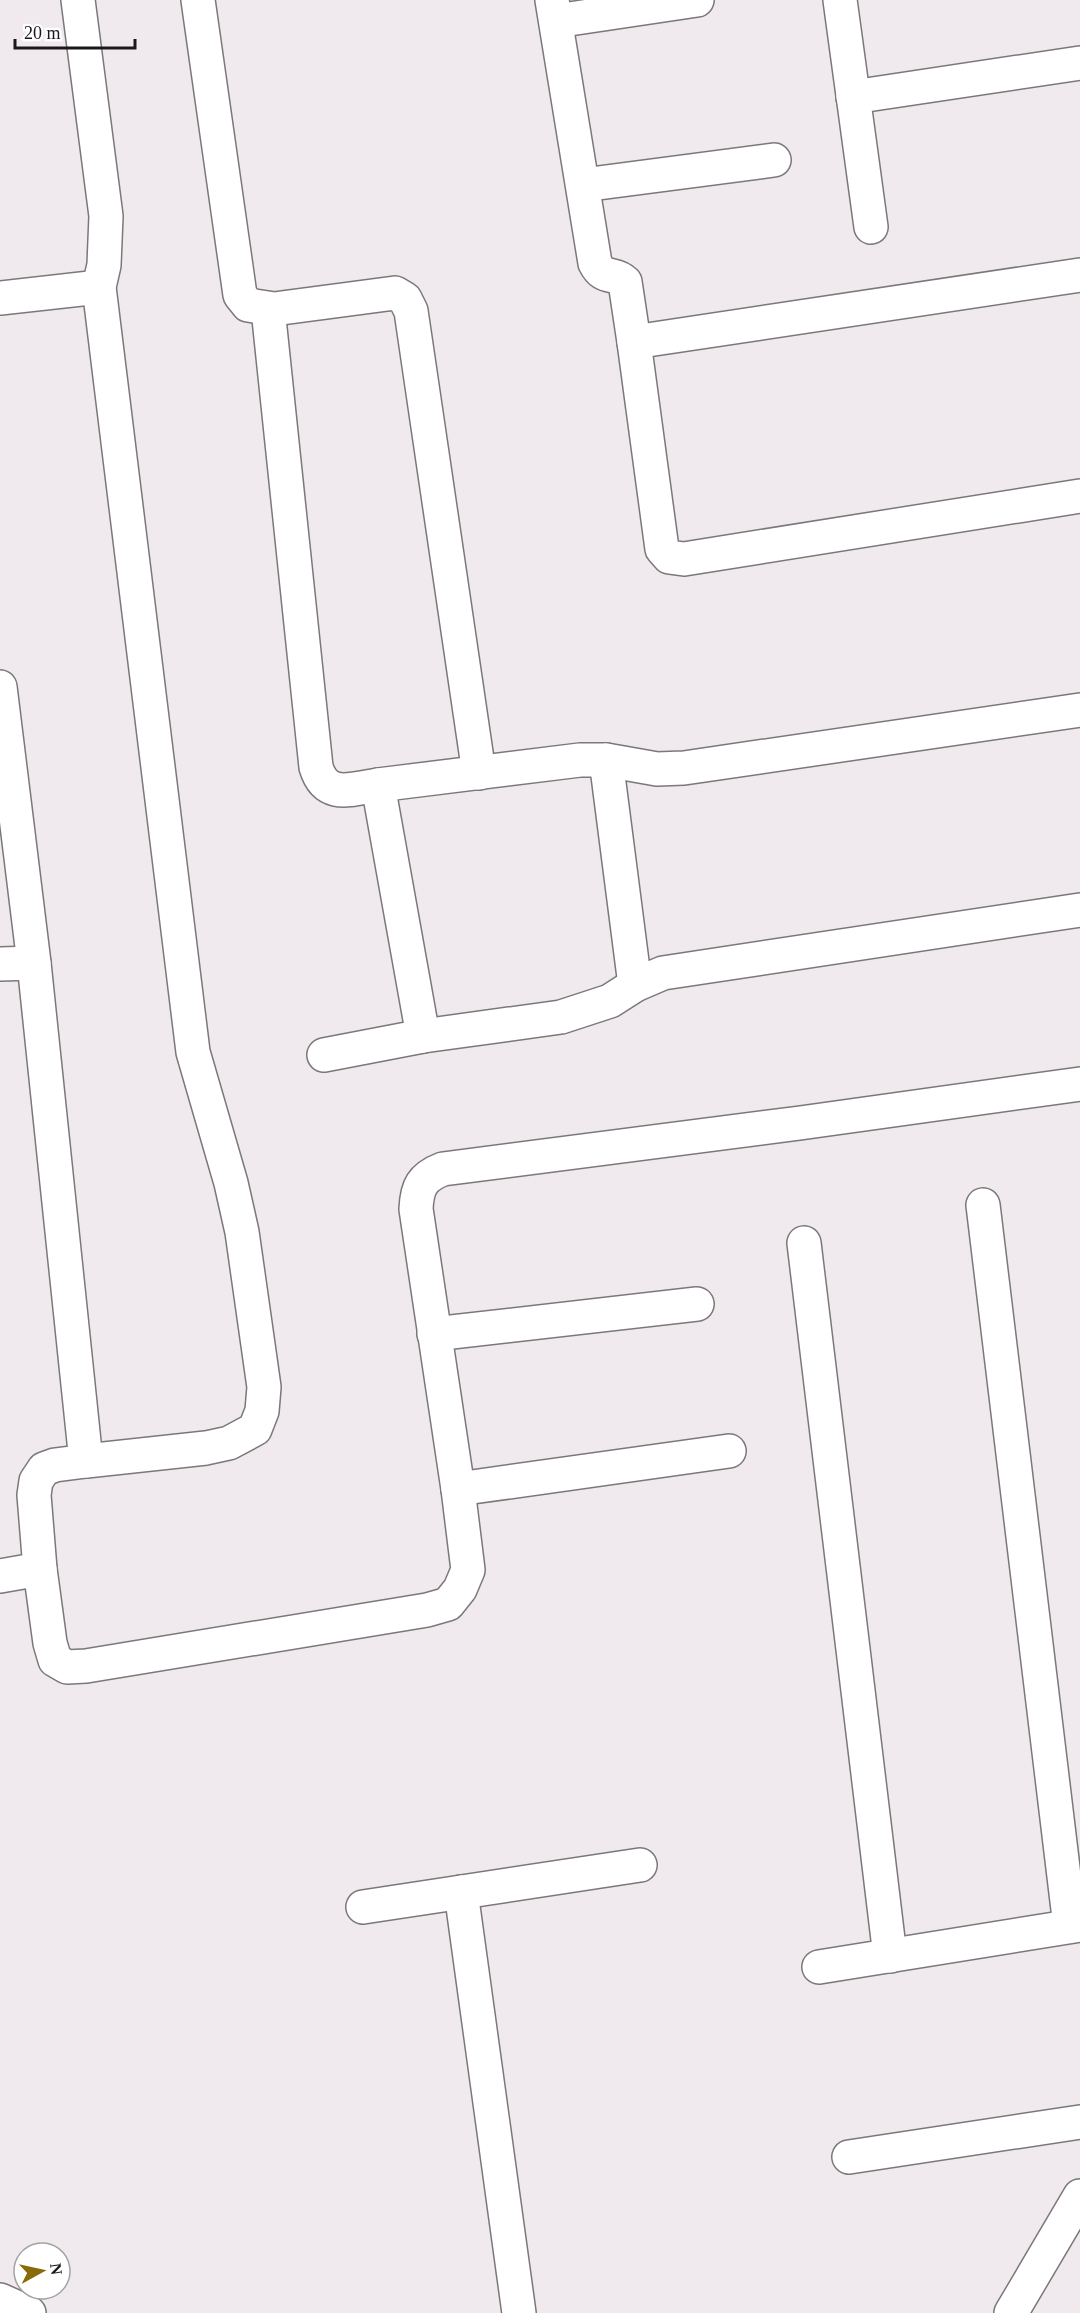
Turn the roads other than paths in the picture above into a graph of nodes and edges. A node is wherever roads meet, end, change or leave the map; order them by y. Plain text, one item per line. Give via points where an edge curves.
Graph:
1 (78, 0) edge
2 (198, 0) edge
3 (697, 0) edge
4 (840, 0) edge
5 (554, 10) edge
6 (1080, 63) edge
7 (853, 97) junction
8 (774, 160) dead end
9 (583, 186) junction
10 (871, 227) dead end
11 (1080, 275) edge
12 (99, 287) junction
13 (0, 298) edge
14 (268, 309) junction
15 (634, 342) junction
16 (1080, 496) edge
17 (0, 687) edge
18 (1080, 710) edge
19 (606, 760) junction
20 (479, 773) junction
21 (378, 785) junction
22 (1080, 910) edge
23 (34, 963) junction
24 (0, 964) edge
25 (635, 985) junction
26 (423, 1036) junction
27 (324, 1055) dead end
28 (1080, 1084) edge
29 (983, 1205) dead end
30 (804, 1243) dead end
31 (697, 1304) dead end
32 (434, 1334) junction
33 (729, 1451) dead end
34 (86, 1461) junction
35 (458, 1489) junction
36 (40, 1569) junction
37 (0, 1576) edge
38 (640, 1865) dead end
39 (461, 1892) junction
40 (363, 1907) dead end
41 (1075, 1925) edge
42 (890, 1956) junction
43 (819, 1967) dead end
44 (1080, 2122) edge
45 (849, 2157) dead end
46 (1080, 2196) edge
47 (1080, 2243) edge
48 (1048, 2248) junction
49 (519, 2313) edge
50 (1011, 2313) edge

1 - 12 street via 106,216
2 - 14 street via 240,295 248,305
3 - 5 street
4 - 7 street
5 - 9 street
6 - 7 street
7 - 10 street
8 - 9 street
9 - 15 street via 595,263 599,271 625,282
11 - 15 street
12 - 13 street
12 - 34 street via 193,1052 242,1232 264,1387 255,1430 229,1443
14 - 20 street via 395,293 405,299 411,311
14 - 21 street via 316,767 319,778 334,790
15 - 16 street via 662,549 669,557 684,559
17 - 23 street
18 - 19 street via 684,768 657,769
19 - 20 street
19 - 25 street
20 - 21 street
21 - 26 street
22 - 25 street via 663,973
23 - 24 street
23 - 34 street
25 - 26 street via 610,1001 561,1017
26 - 27 street
28 - 32 street via 432,1173 417,1192 416,1209
29 - 41 street
30 - 42 street
31 - 32 street
32 - 35 street
33 - 35 street
34 - 36 street via 55,1465 36,1480
35 - 36 street via 468,1570 448,1604 428,1610 67,1667 56,1660 50,1643
36 - 37 street
38 - 39 street
39 - 40 street
39 - 49 street
41 - 42 street
42 - 43 street
44 - 45 street
46 - 48 street
47 - 48 street
48 - 50 street

